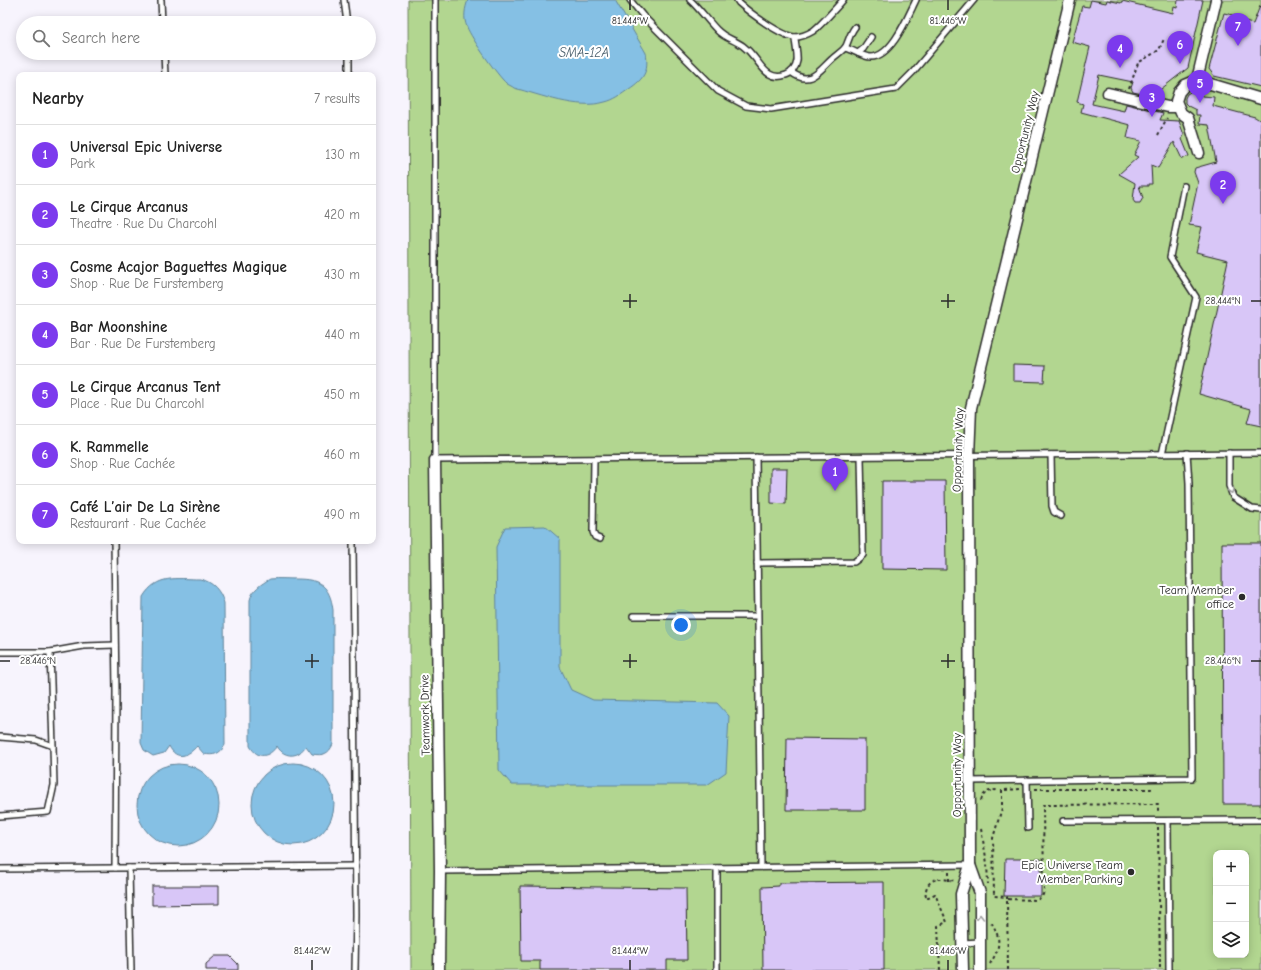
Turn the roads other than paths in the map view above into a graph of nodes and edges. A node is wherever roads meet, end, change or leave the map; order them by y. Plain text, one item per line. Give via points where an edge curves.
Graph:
1 (162, 0) edge
2 (344, 0) edge
3 (435, 0) edge
4 (630, 0) edge
5 (690, 0) edge
6 (737, 0) edge
7 (843, 0) edge
8 (916, 0) edge
9 (974, 0) edge
10 (1070, 0) edge
11 (1216, 0) edge
12 (162, 16) edge
13 (345, 16) edge
14 (855, 27) dead end
15 (795, 37) junction
16 (872, 37) dead end
17 (845, 48) junction
18 (858, 53) junction
19 (164, 60) edge
20 (349, 60) edge
21 (165, 72) edge
22 (349, 72) edge
23 (791, 72) junction
24 (1198, 80) junction
25 (1108, 93) dead end
26 (1261, 98) edge
27 (1178, 107) junction
28 (1199, 153) dead end
29 (1184, 186) dead end
30 (1229, 453) junction
31 (1261, 453) edge
32 (1162, 454) junction
33 (1187, 454) junction
34 (1051, 455) junction
35 (861, 456) junction
36 (969, 456) junction
37 (756, 457) junction
38 (594, 459) junction
39 (435, 460) junction
40 (1261, 510) edge
41 (1061, 516) dead end
42 (600, 539) dead end
43 (114, 544) edge
44 (353, 544) edge
45 (757, 563) junction
46 (633, 616) dead end
47 (758, 616) junction
48 (115, 645) junction
49 (0, 652) edge
50 (50, 652) junction
51 (0, 737) edge
52 (53, 746) junction
53 (970, 780) junction
54 (1028, 780) junction
55 (0, 816) edge
56 (1261, 820) edge
57 (1063, 821) dead end
58 (1168, 821) junction
59 (1028, 828) dead end
60 (970, 865) junction
61 (356, 866) junction
62 (761, 867) junction
63 (115, 868) junction
64 (129, 868) junction
65 (717, 868) junction
66 (0, 869) edge
67 (440, 871) junction
68 (970, 879) junction
69 (980, 942) junction
70 (962, 943) junction
71 (130, 970) edge
72 (355, 970) edge
73 (439, 970) edge
74 (717, 970) edge
75 (963, 970) edge
76 (980, 970) edge
77 (1169, 970) edge

1 - 12 lane
2 - 13 lane
3 - 39 lane
4 - 9 lane via 718,91 746,106 771,109 896,89
5 - 23 lane via 717,30 742,45 754,56 765,72 772,76
6 - 15 lane via 760,19
7 - 15 lane via 814,31
8 - 18 lane via 900,32 883,53 870,57
10 - 36 street, Opportunity Way via 971,408
11 - 24 street
14 - 17 lane
15 - 23 lane via 797,59
16 - 18 lane
17 - 18 lane
17 - 23 lane via 811,77 802,78
19 - 21 lane
20 - 22 lane
24 - 26 street
24 - 27 street via 1185,85 1179,92 1176,101
25 - 27 street
27 - 28 street via 1188,118
29 - 32 lane via 1170,257 1196,298
30 - 31 lane
30 - 33 lane
30 -> 40 lane via 1229,486 1233,497 1252,509
32 - 33 lane
32 - 34 lane
33 - 54 lane via 1192,778
34 - 36 lane
34 - 41 lane via 1052,506 1054,512
35 - 36 lane
35 - 37 lane
35 - 45 lane via 863,555 854,562
36 - 53 street, Opportunity Way
37 - 38 lane
37 - 45 lane
38 - 39 lane
38 - 42 lane via 593,532 595,537
39 - 67 street, Teamwork Drive
43 - 48 lane
44 - 61 lane
45 - 47 lane
46 - 47 lane
47 - 62 lane
48 - 50 lane via 84,646
48 - 63 lane
49 - 50 lane
50 - 52 lane
51 - 52 lane via 36,740
52 - 55 lane via 54,785 48,812
53 - 54 lane
53 - 60 street, Opportunity Way
54 - 59 lane
56 - 58 lane
57 - 58 lane
58 - 77 lane
60 - 62 lane
60 - 68 street, Opportunity Way
61 - 64 lane
61 - 72 lane
62 - 65 lane
63 - 64 lane
63 - 66 lane
64 - 71 lane
65 - 67 lane
65 - 74 lane
67 - 73 street, Teamwork Drive
69 -> 68 street, Opportunity Way via 980,893
68 - 70 street via 962,894
69 - 70 lane
69 - 76 street, Opportunity Way
70 - 75 street

